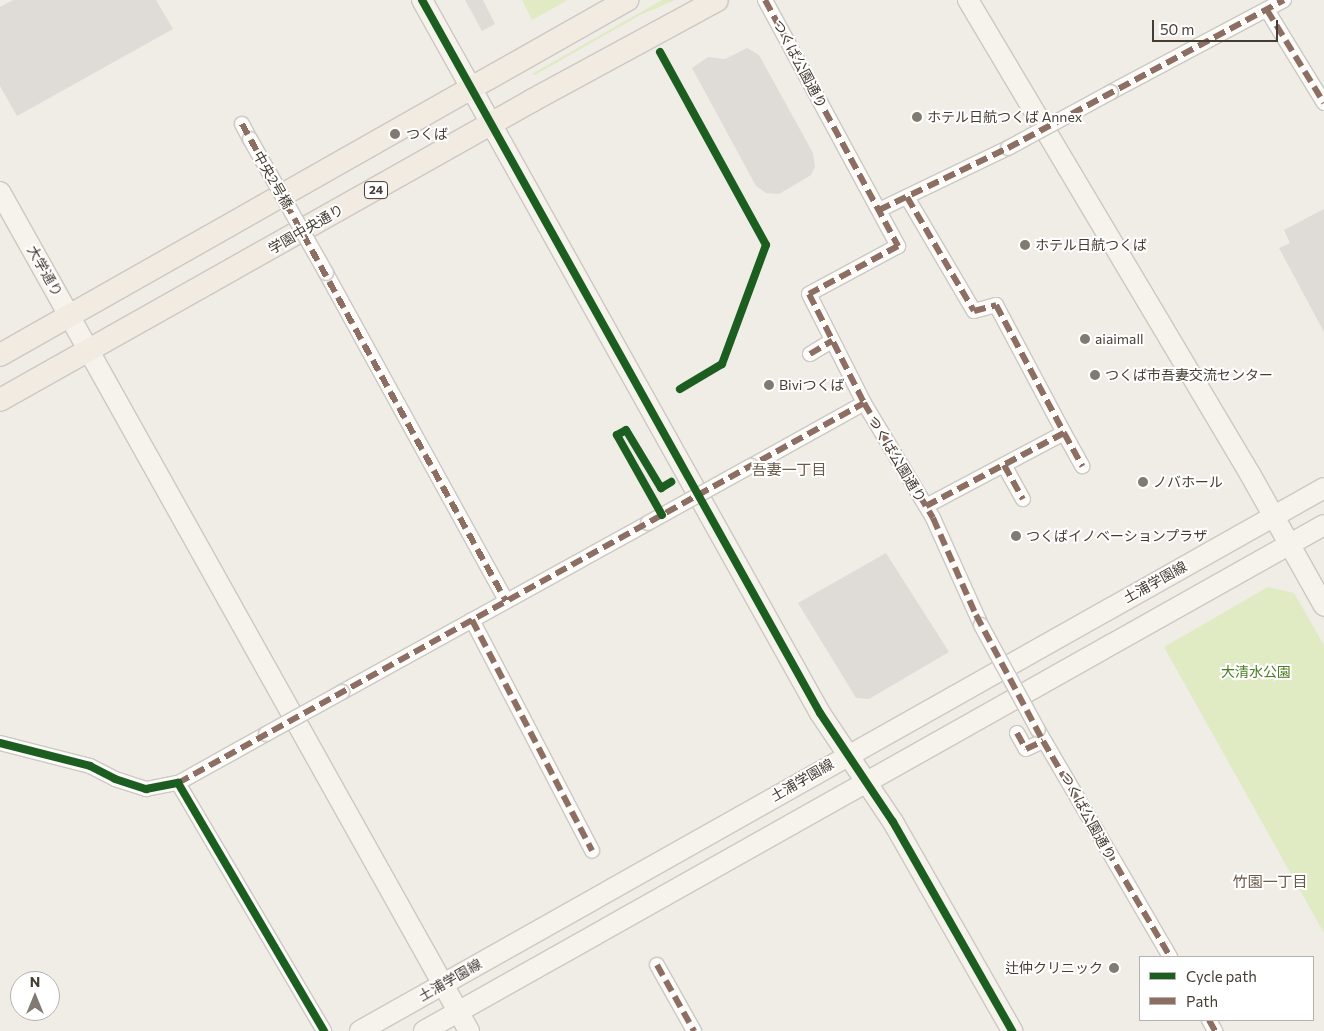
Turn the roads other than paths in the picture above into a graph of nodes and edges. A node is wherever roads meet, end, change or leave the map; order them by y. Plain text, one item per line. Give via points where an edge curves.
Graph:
1 (422, 0) edge
2 (627, 0) edge
3 (717, 0) edge
4 (968, 0) edge
5 (1284, 0) edge
6 (768, 6) edge
7 (1267, 10) junction
8 (470, 88) junction
9 (1324, 103) edge
10 (242, 124) dead end
11 (490, 125) junction
12 (0, 192) edge
13 (907, 197) junction
14 (879, 210) junction
15 (70, 316) junction
16 (832, 340) junction
17 (90, 350) junction
18 (810, 354) dead end
19 (0, 355) edge
20 (0, 400) edge
21 (864, 403) junction
22 (1064, 433) junction
23 (1004, 465) junction
24 (1082, 466) dead end
25 (1324, 488) edge
26 (1023, 499) dead end
27 (926, 506) junction
28 (1274, 516) junction
29 (1324, 525) edge
30 (1289, 545) junction
31 (506, 601) junction
32 (1324, 606) edge
33 (472, 620) junction
34 (1017, 733) dead end
35 (1040, 735) junction
36 (0, 743) edge
37 (847, 755) junction
38 (865, 782) junction
39 (178, 783) junction
40 (592, 851) dead end
41 (1169, 956) edge
42 (657, 965) dead end
43 (443, 984) junction
44 (458, 1012) junction
45 (324, 1031) edge
46 (360, 1031) edge
47 (424, 1031) edge
48 (469, 1031) edge
49 (694, 1031) edge
50 (1012, 1031) edge

1 - 8 street
2 - 8 main road
3 - 11 main road, 学園中央通り / 24
4 - 28 street
5 - 7 street
6 - 14 street, つくば公園通り
7 - 9 street
7 - 13 street, bridge via 1008,148
8 - 11 street
8 - 15 main road
10 - 31 street, 中央2号橋, bridge
11 - 17 main road, 学園中央通り / 24
11 - 37 street via 820,713
12 - 15 street, 大学通り
13 - 14 street
13 - 22 street via 964,287 974,311 996,305
14 - 16 street, つくば公園通り via 898,246 809,294
15 - 17 street, 大学通り
15 - 19 main road
16 - 18 street
16 - 21 street, つくば公園通り
17 - 20 main road, 学園中央通り / 24
17 - 43 street, 大学通り
21 - 27 street, つくば公園通り
21 - 31 street, bridge
22 - 23 street
22 - 24 street
23 - 26 street
23 - 27 street
25 - 28 street, 土浦学園線
27 - 35 street, つくば公園通り, bridge via 981,626
28 - 30 street
28 - 37 street, 土浦学園線
29 - 30 street
30 - 32 street
30 - 38 street
31 - 33 street
33 - 39 street, bridge
33 - 40 street
34 - 35 street via 1026,749
35 - 41 street, つくば公園通り
36 - 39 street via 90,766 115,779 146,789
37 - 38 street
37 - 43 street, 土浦学園線
38 - 44 street
38 - 50 street via 893,822
39 - 45 street
42 - 49 street
43 - 44 street, 大学通り
43 - 46 street, 土浦学園線
44 - 47 street
44 - 48 street, 大学通り

